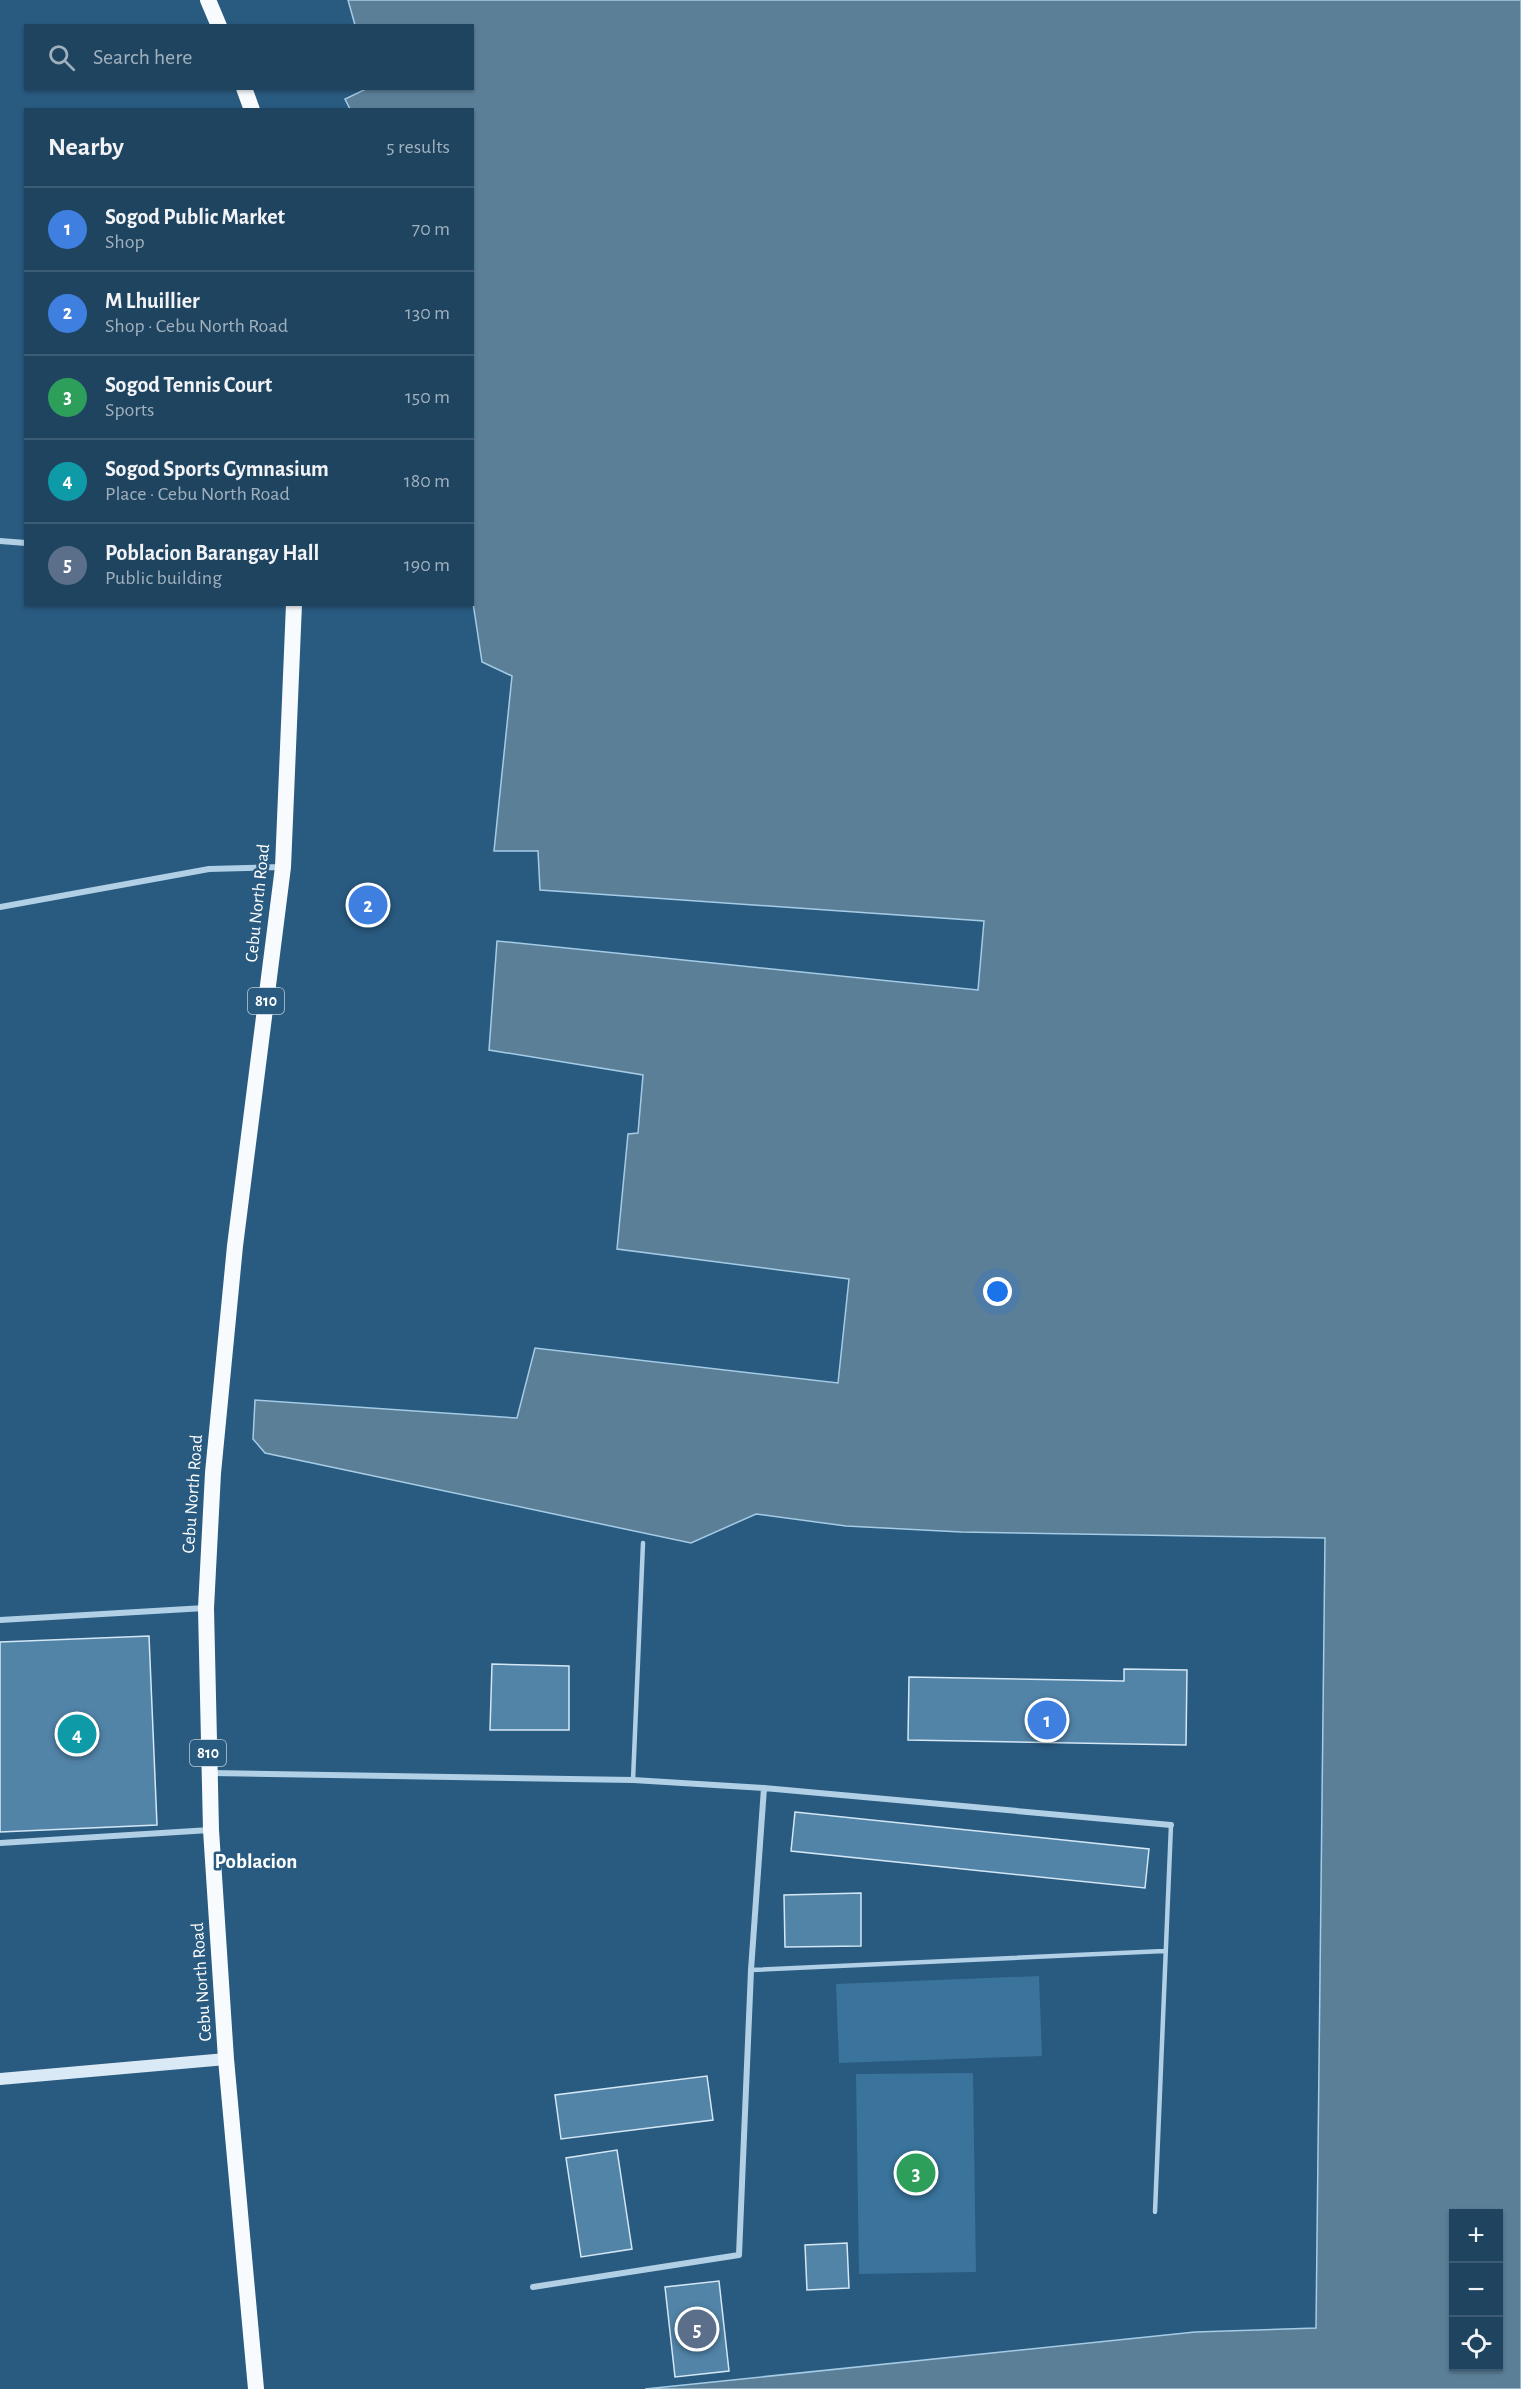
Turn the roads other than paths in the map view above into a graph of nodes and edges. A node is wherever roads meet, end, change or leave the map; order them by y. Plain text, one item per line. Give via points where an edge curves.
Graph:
1 (208, 0) edge
2 (218, 24) edge
3 (245, 90) edge
4 (251, 108) edge
5 (0, 542) edge
6 (24, 543) edge
7 (294, 606) edge
8 (283, 867) junction
9 (0, 907) edge
10 (643, 1543) dead end
11 (206, 1608) junction
12 (0, 1620) edge
13 (208, 1772) junction
14 (633, 1780) junction
15 (764, 1788) junction
16 (1171, 1825) joint
17 (211, 1830) junction
18 (0, 1843) edge
19 (1164, 1951) junction
20 (751, 1970) junction
21 (226, 2060) junction
22 (0, 2079) edge
23 (1155, 2212) dead end
24 (533, 2287) dead end
25 (256, 2389) edge

1 - 2 highway
3 - 4 highway
5 - 6 street
7 - 8 highway, Cebu North Road / 810
8 - 9 street via 209,869
8 - 11 highway, Cebu North Road / 810 via 235,1246 215,1446
10 - 14 lane
11 - 12 street
11 - 13 highway, Cebu North Road / 810
13 - 14 street
13 - 17 highway, Cebu North Road / 810
14 - 15 street
15 - 16 street
15 - 20 street
16 - 19 lane
17 - 18 street
17 - 21 highway, Cebu North Road / 810
19 - 20 lane
19 - 23 lane
20 - 24 street via 739,2255
21 - 22 main road
21 - 25 highway, Cebu North Road / 810

